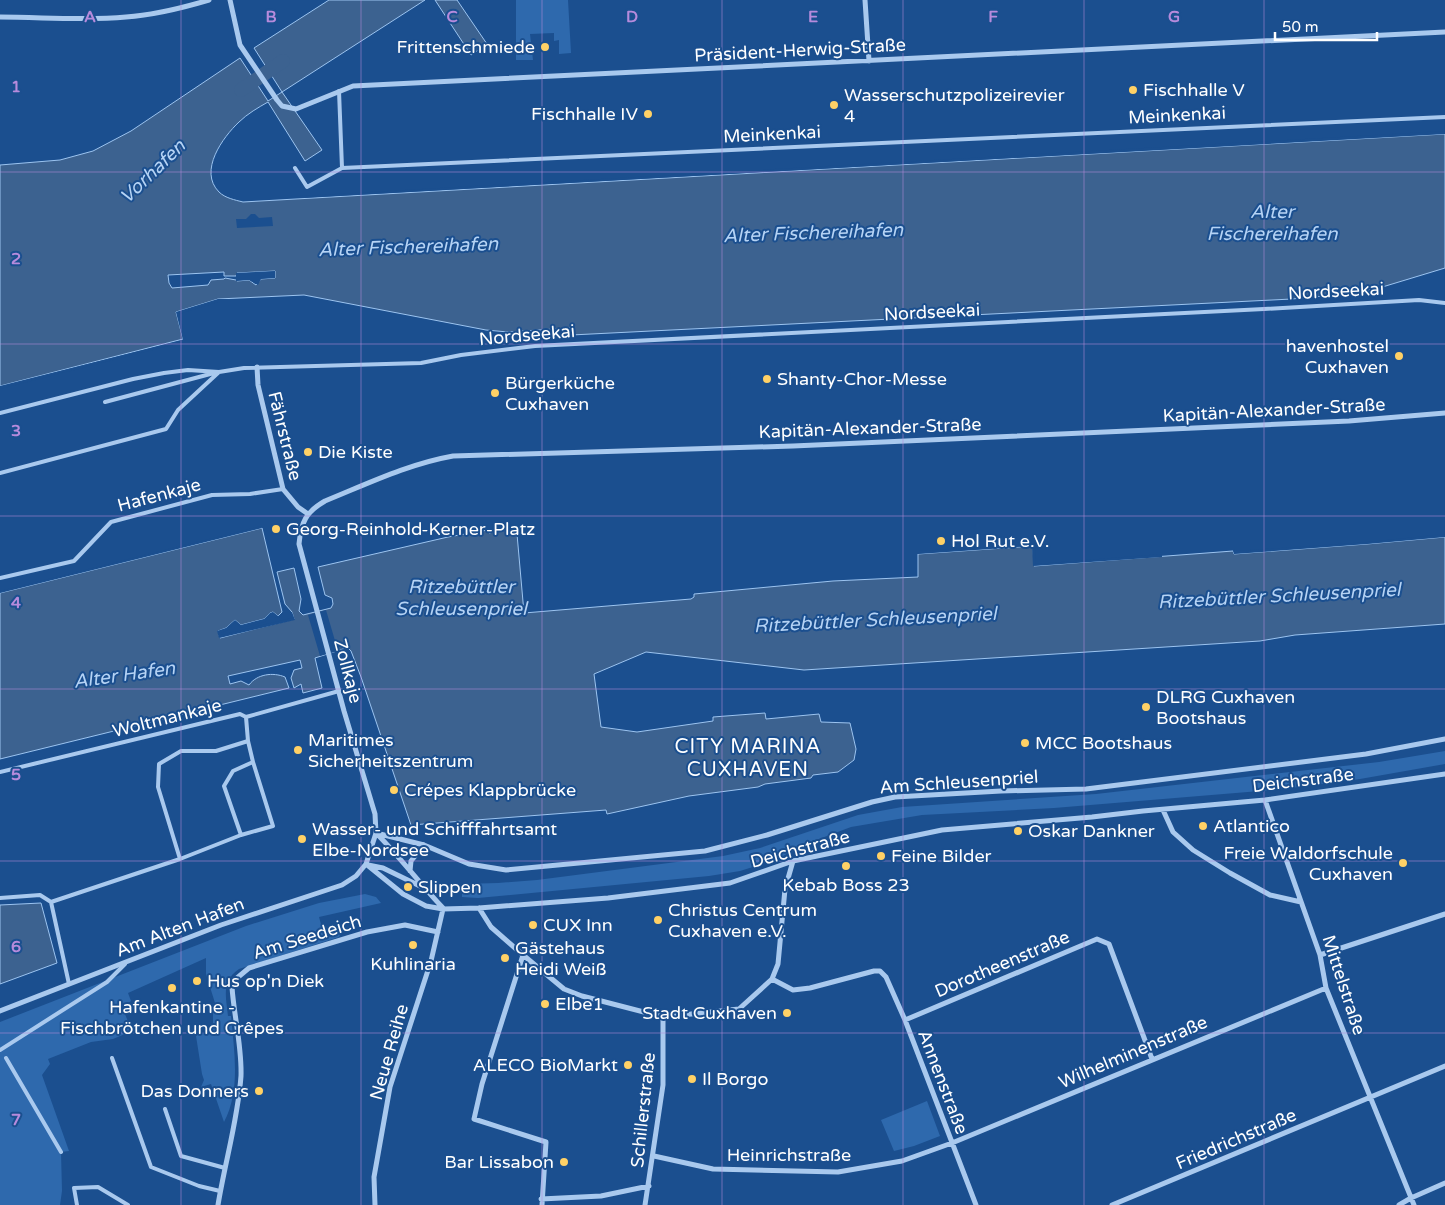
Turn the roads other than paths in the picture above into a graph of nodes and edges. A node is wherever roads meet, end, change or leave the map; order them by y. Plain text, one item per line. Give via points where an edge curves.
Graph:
1 (209, 0) edge
2 (230, 0) edge
3 (865, 0) edge
4 (0, 17) edge
5 (1445, 32) edge
6 (869, 61) junction
7 (339, 91) junction
8 (1445, 116) edge
9 (295, 168) dead end
10 (342, 168) junction
11 (1445, 303) edge
12 (257, 367) junction
13 (219, 372) junction
14 (104, 402) dead end
15 (0, 413) edge
16 (1445, 413) edge
17 (0, 473) edge
18 (283, 489) junction
19 (308, 514) junction
20 (0, 578) edge
21 (339, 691) junction
22 (246, 717) junction
23 (1445, 739) edge
24 (248, 741) junction
25 (253, 762) junction
26 (0, 772) edge
27 (1445, 774) edge
28 (1264, 800) junction
29 (1163, 810) junction
30 (376, 833) junction
31 (241, 835) junction
32 (424, 845) junction
33 (180, 859) junction
34 (793, 861) junction
35 (366, 864) junction
36 (410, 872) junction
37 (424, 888) junction
38 (0, 898) edge
39 (51, 902) junction
40 (1301, 902) junction
41 (479, 908) junction
42 (444, 909) junction
43 (1445, 914) edge
44 (438, 932) junction
45 (523, 955) junction
46 (1320, 955) junction
47 (127, 962) junction
48 (772, 979) junction
49 (69, 984) junction
50 (1326, 988) junction
51 (0, 1011) edge
52 (664, 1017) junction
53 (905, 1020) junction
54 (0, 1050) edge
55 (6, 1058) dead end
56 (112, 1058) dead end
57 (1152, 1059) junction
58 (1445, 1066) edge
59 (1370, 1098) junction
60 (165, 1109) dead end
61 (952, 1143) junction
62 (61, 1152) dead end
63 (654, 1156) junction
64 (225, 1168) junction
65 (1445, 1183) edge
66 (649, 1186) junction
67 (220, 1191) junction
68 (1412, 1198) junction
69 (542, 1202) edge
70 (77, 1205) edge
71 (128, 1205) edge
72 (218, 1205) edge
73 (375, 1205) edge
74 (645, 1205) edge
75 (976, 1205) edge
76 (1112, 1205) edge
77 (1399, 1205) edge
78 (1414, 1205) edge

1 - 4 street via 128,17
2 - 7 street, Präsident-Herwig-Straße via 240,45 282,106 296,109
3 - 6 street
5 - 6 street, Präsident-Herwig-Straße
6 - 7 street, Präsident-Herwig-Straße via 354,86
7 - 10 lane
8 - 10 lane, Meinkenkai
9 - 10 lane, Meinkenkai via 307,187
11 - 12 lane, Nordseekai via 1419,300 535,346 461,355 421,364
12 - 13 lane
12 - 18 street, Fährstraße via 258,385
13 - 14 lane
13 - 15 lane via 188,370 156,374
13 - 17 lane via 178,410 166,430
16 - 19 street, Kapitän-Alexander-Straße via 1349,421 802,446 453,456 399,470 325,501
18 - 19 street, Fährstraße
18 - 20 lane, Hafenkaje via 212,495 111,522 74,561
19 - 21 street, Zollkaje via 300,531 299,544
21 - 22 lane, Woltmankaje
21 - 30 street, Zollkaje via 375,814
22 - 24 lane
22 - 26 lane, Woltmankaje via 240,714
23 - 32 street, Am Schleusenpriel via 1366,754 1086,789 896,797 705,850 506,870 468,864
24 - 25 lane
24 - 33 lane via 216,751 181,751 159,764 158,787
25 - 31 lane via 233,772 224,786
25 - 31 lane via 273,826
27 - 28 street, Deichstraße
28 - 29 street, Deichstraße
28 - 40 street, Mittelstraße
29 - 34 street, Deichstraße via 942,830
29 - 40 street via 1173,832 1193,850 1270,894
30 - 32 street, Am Schleusenpriel
30 - 35 street, Zollkaje
30 - 36 street
31 - 33 lane
32 - 36 street via 411,861
33 - 39 lane
34 - 41 street, Deichstraße via 730,883 608,898
34 - 48 street via 785,889 778,964
35 - 37 street via 383,868
35 - 42 street, Deichstraße via 403,894 426,906
35 - 47 street, Am Alten Hafen via 342,885 221,925
36 - 37 street
37 - 42 street
38 - 39 lane via 40,895
39 - 49 lane
40 - 46 street, Mittelstraße
41 - 42 street, Deichstraße
41 - 45 street via 491,927
42 - 44 street, Neue Reihe
43 - 46 street
44 - 64 street, Am Seedeich via 405,925 367,932 249,968 237,978 232,988 241,1075
44 - 73 street, Neue Reihe via 390,1087 374,1177
45 - 52 street via 564,989
45 - 69 street via 474,1119 546,1142
46 - 50 street, Mittelstraße
47 - 49 street, Am Alten Hafen
47 - 54 lane via 107,982
48 - 52 street via 739,1009
48 - 53 street, Annenstraße via 793,990 880,971 886,977
49 - 51 street, Am Alten Hafen
50 - 57 street, Wilhelminenstraße
50 - 59 street, Mittelstraße
52 - 63 street, Schillerstraße via 663,1085
53 - 57 street, Dorotheenstraße via 1097,939 1109,944
53 - 61 street, Annenstraße
55 - 62 lane
56 - 67 lane via 151,1167
57 - 61 street, Wilhelminenstraße
58 - 59 street, Friedrichstraße
59 - 68 street, Mittelstraße
59 - 76 street, Friedrichstraße
60 - 64 lane via 181,1156
61 - 63 street, Heinrichstraße via 902,1161 838,1172 712,1169
61 - 75 street, Annenstraße
63 - 66 street, Schillerstraße
64 - 67 street, Am Seedeich
65 - 68 street
66 - 69 street via 601,1196
66 - 74 street, Schillerstraße
67 - 72 street, Am Seedeich
68 - 77 street
68 - 78 street, Mittelstraße
70 - 71 lane via 74,1188 98,1187

